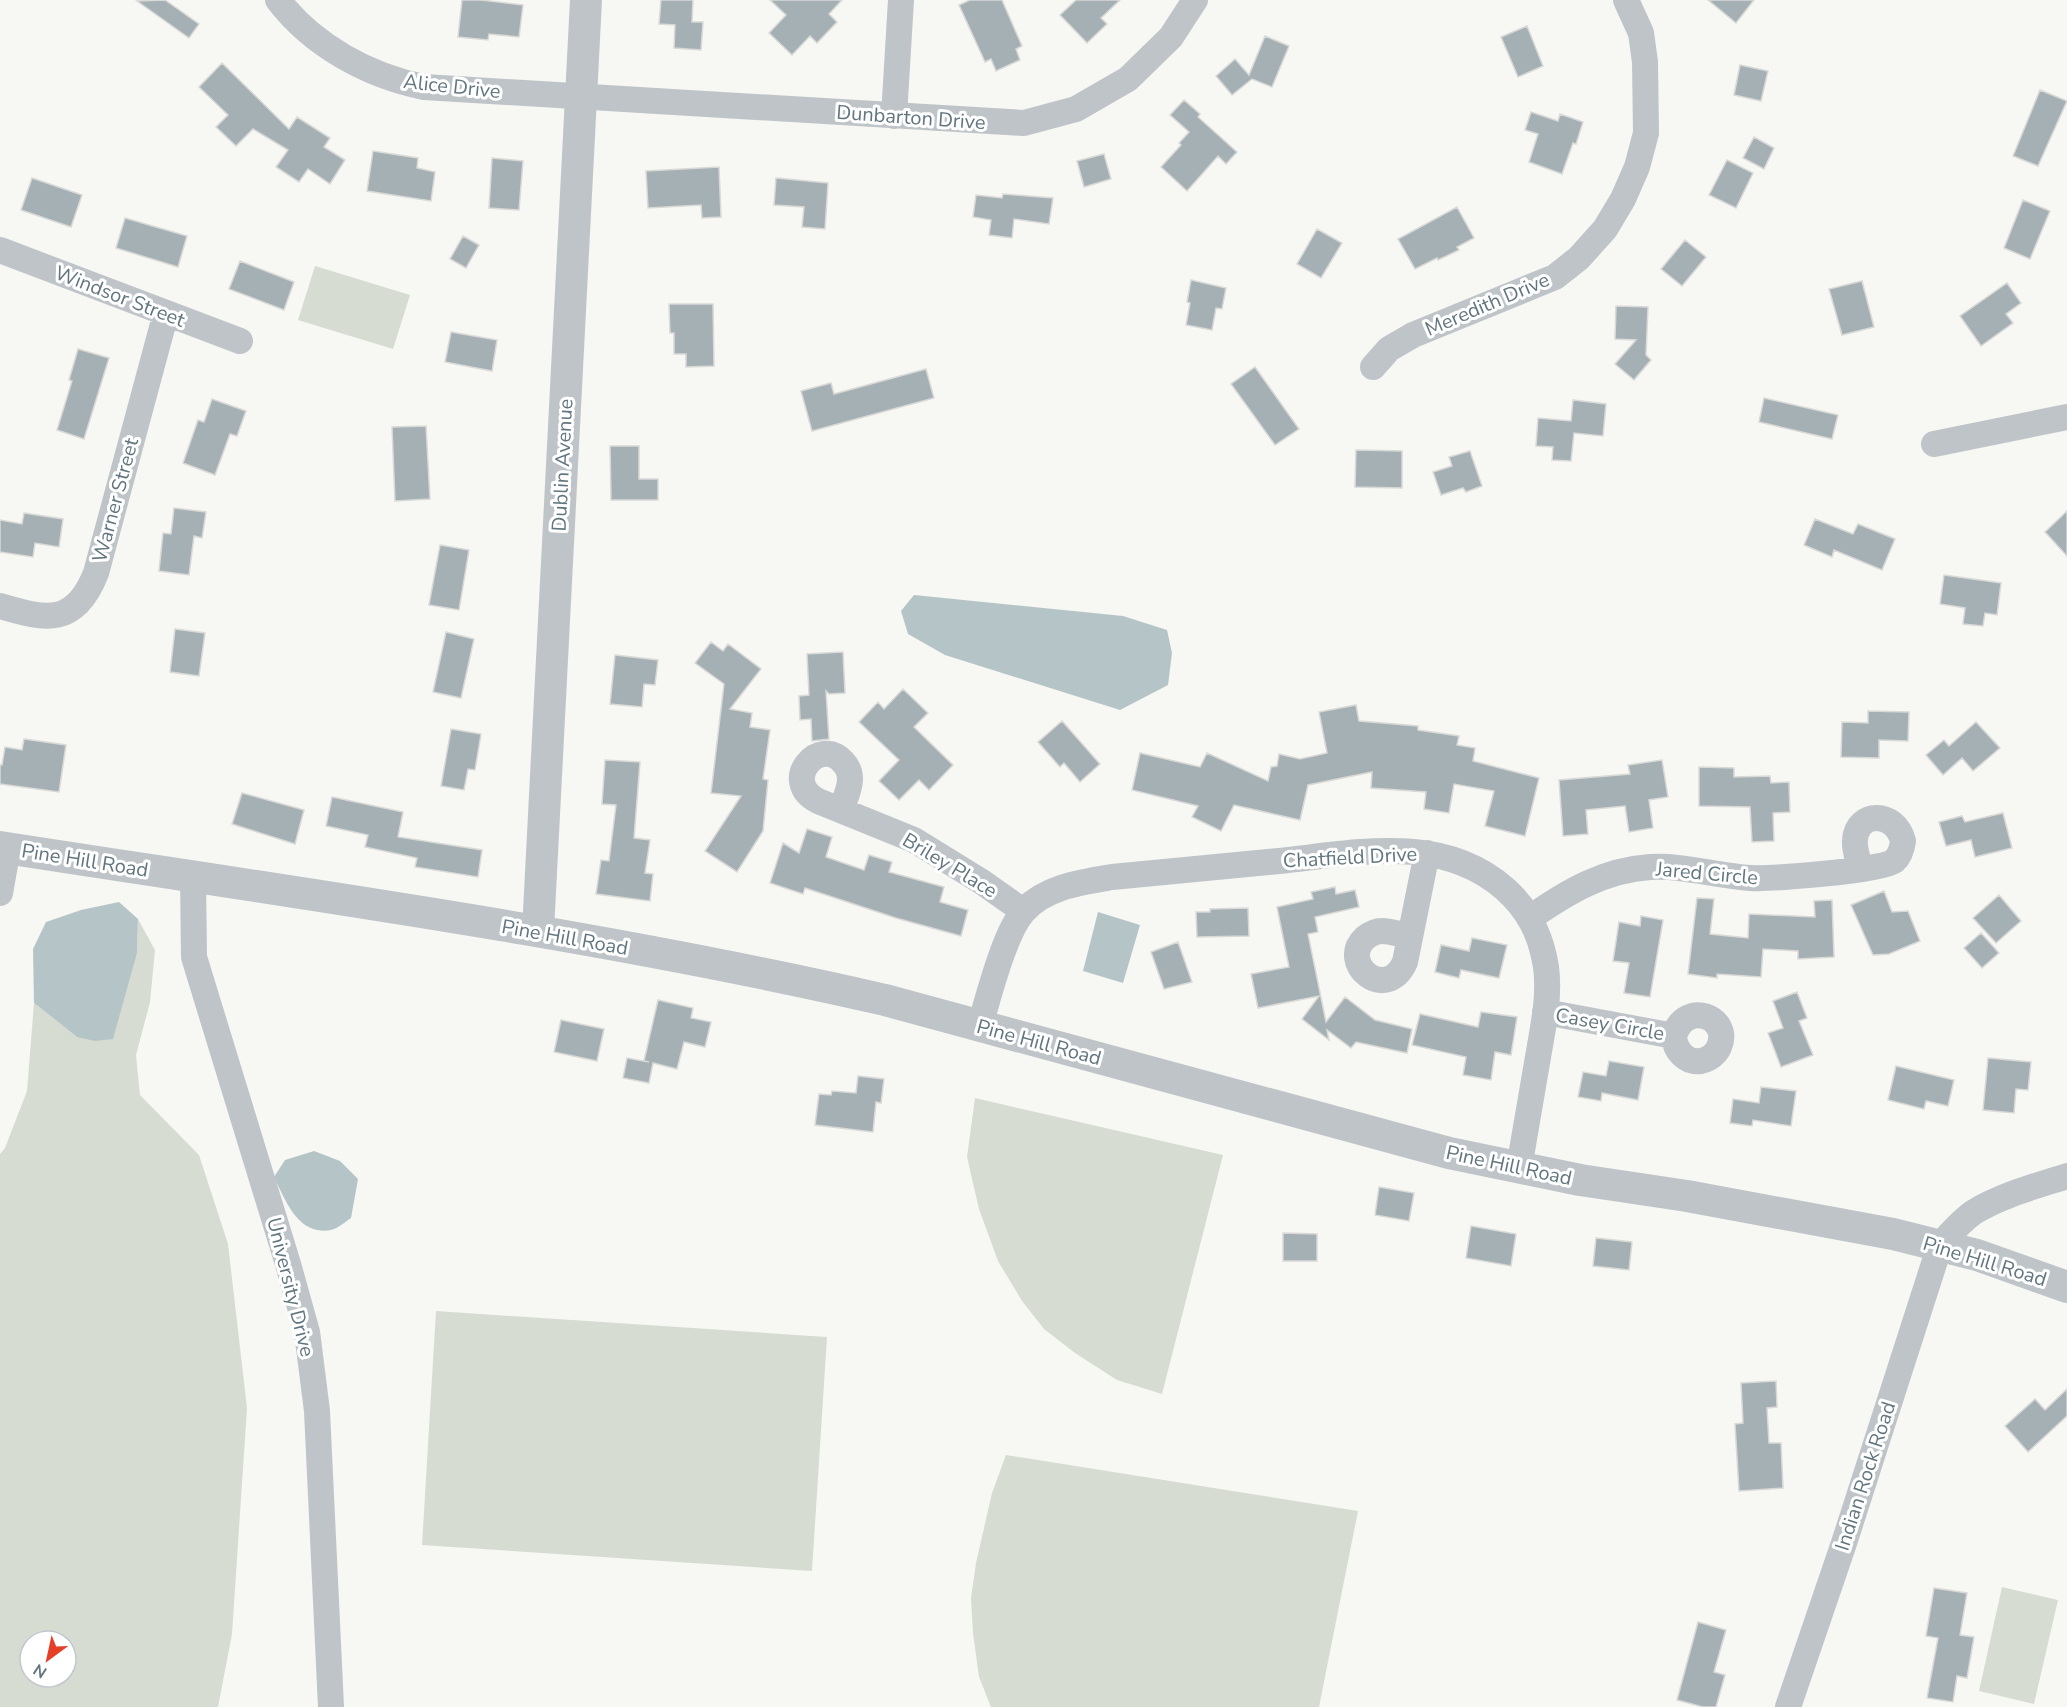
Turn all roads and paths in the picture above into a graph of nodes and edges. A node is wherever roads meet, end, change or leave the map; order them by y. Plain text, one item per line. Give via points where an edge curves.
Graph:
1 (278, 0) edge
2 (586, 0) edge
3 (901, 0) edge
4 (1195, 0) edge
5 (1626, 0) edge
6 (581, 95) junction
7 (894, 116) junction
8 (0, 250) edge
9 (166, 313) junction
10 (240, 341) dead end
11 (1373, 367) dead end
12 (2067, 417) edge
13 (1934, 444) dead end
14 (0, 606) edge
15 (841, 810) dead end
16 (4, 848) edge
17 (1427, 853) junction
18 (1860, 868) dead end
19 (193, 877) junction
20 (0, 892) edge
21 (1023, 911) junction
22 (1530, 918) junction
23 (538, 931) junction
24 (1410, 936) dead end
25 (1545, 1012) junction
26 (980, 1025) junction
27 (1674, 1035) dead end
28 (1519, 1168) junction
29 (2067, 1176) edge
30 (1940, 1245) junction
31 (2067, 1287) edge
32 (331, 1707) edge
33 (1788, 1707) edge

1 - 6 street, Alice Drive via 331,48 384,77 424,87
2 - 6 street, Dublin Avenue
3 - 7 street
4 - 7 street, Dunbarton Drive via 1171,37 1128,79 1076,109 1024,123
5 - 11 street, Meredith Drive via 1641,33 1646,133 1632,178 1605,230 1555,277 1413,335 1389,349
6 - 7 street, Dunbarton Drive
6 - 23 street, Dublin Avenue
8 - 9 street, Windsor Street
9 - 10 street, Windsor Street
9 - 14 street, Warner Street via 89,589 69,611 52,616
12 - 13 street
15 - 21 street, Briley Place via 914,840
16 - 19 street, Pine Hill Road
16 - 20 street
17 - 21 street, Chatfield Drive via 1374,851 1112,877 1063,888
17 - 22 street, Chatfield Drive via 1485,873 1515,898
17 - 24 street
18 - 22 street, Jared Circle via 1753,878 1652,867 1624,870 1575,888
19 - 23 street, Pine Hill Road
19 - 32 street, University Drive via 194,957 307,1332 317,1411
21 - 26 street, Chatfield Drive via 1007,941
22 - 25 street, Chatfield Drive via 1546,967
23 - 26 street, Pine Hill Road via 795,979
25 - 27 street, Casey Circle
25 - 28 street, Chatfield Drive
26 - 28 street, Pine Hill Road via 1417,1145
28 - 30 street, Pine Hill Road
29 - 30 street via 1975,1212
30 - 31 street, Pine Hill Road
30 - 33 street, Indian Rock Road

